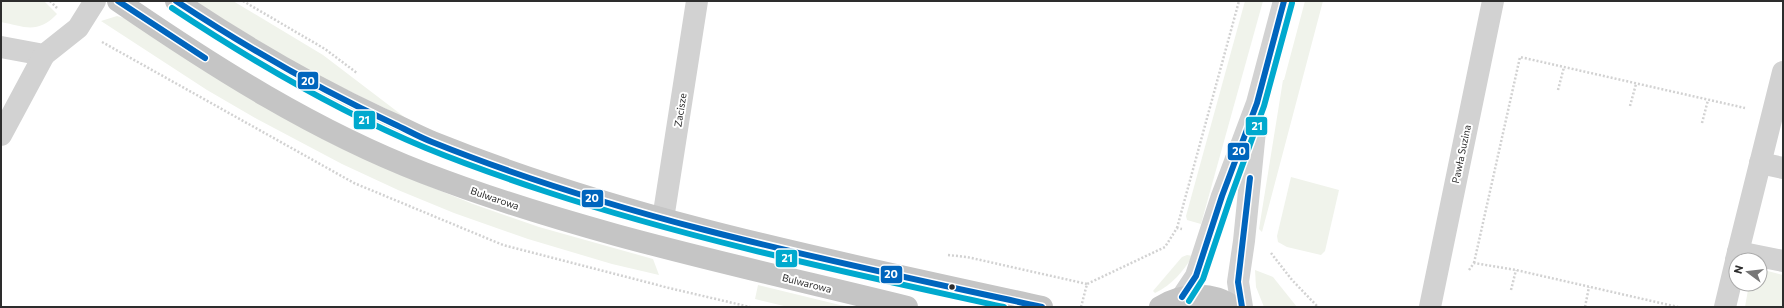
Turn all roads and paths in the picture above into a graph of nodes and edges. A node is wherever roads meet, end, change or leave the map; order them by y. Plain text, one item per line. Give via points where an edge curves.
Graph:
1 (95, 1) edge
2 (118, 1) edge
3 (176, 1) edge
4 (697, 1) edge
5 (1238, 1) edge
6 (1284, 1) edge
7 (1493, 1) edge
8 (1, 47) edge
9 (44, 55) junction
10 (1564, 66) junction
11 (1783, 72) edge
12 (1636, 84) junction
13 (1558, 90) dead end
14 (1708, 100) junction
15 (1257, 103) junction
16 (1630, 106) dead end
17 (1773, 113) junction
18 (1702, 122) dead end
19 (1, 135) edge
20 (1760, 163) junction
21 (1783, 168) edge
22 (663, 219) junction
23 (1177, 228) junction
24 (1211, 232) junction
25 (1244, 241) junction
26 (1738, 252) edge
27 (1768, 260) edge
28 (1783, 261) edge
29 (1474, 263) junction
30 (1516, 270) junction
31 (1467, 272) dead end
32 (1589, 287) junction
33 (1512, 290) dead end
34 (1729, 292) edge
35 (1182, 297) junction
36 (1658, 302) junction
37 (907, 307) edge
38 (1042, 307) edge
39 (1081, 307) edge
40 (1160, 307) edge
41 (1234, 307) edge
42 (1242, 307) edge
43 (1318, 307) edge
44 (1430, 307) edge
45 (1585, 307) edge
46 (1658, 307) edge
47 (1678, 307) edge
48 (1725, 307) edge

1 - 9 street via 78,28
2 - 37 main road, Bulwarowa via 246,84 336,133 422,172 511,204 669,249
3 - 22 main road via 311,84 430,141 510,172
4 - 22 street, Zacisze
5 - 23 path
6 - 15 street
7 - 44 street, Pawła Suzina
8 - 9 street
9 - 19 street
10 - 12 path
10 - 13 path
10 - 29 path via 1520,57
11 - 17 street
12 - 14 path
12 - 16 path
14 - 17 path
14 - 18 path
15 - 24 street
15 - 25 street
17 - 20 street
20 - 21 street
20 - 26 street
22 - 38 main road
23 - 24 path
23 - 39 path via 1165,247 1087,284
24 - 35 street via 1196,276
25 - 42 street via 1238,282
25 - 43 path via 1267,247 1292,280
27 - 28 street
29 - 30 path
29 - 31 path
30 - 32 path
30 - 33 path
32 - 36 path
32 - 45 path
34 - 48 street
35 - 40 main road
35 - 41 main road via 1198,295 1214,298
36 - 46 path
36 - 47 path

